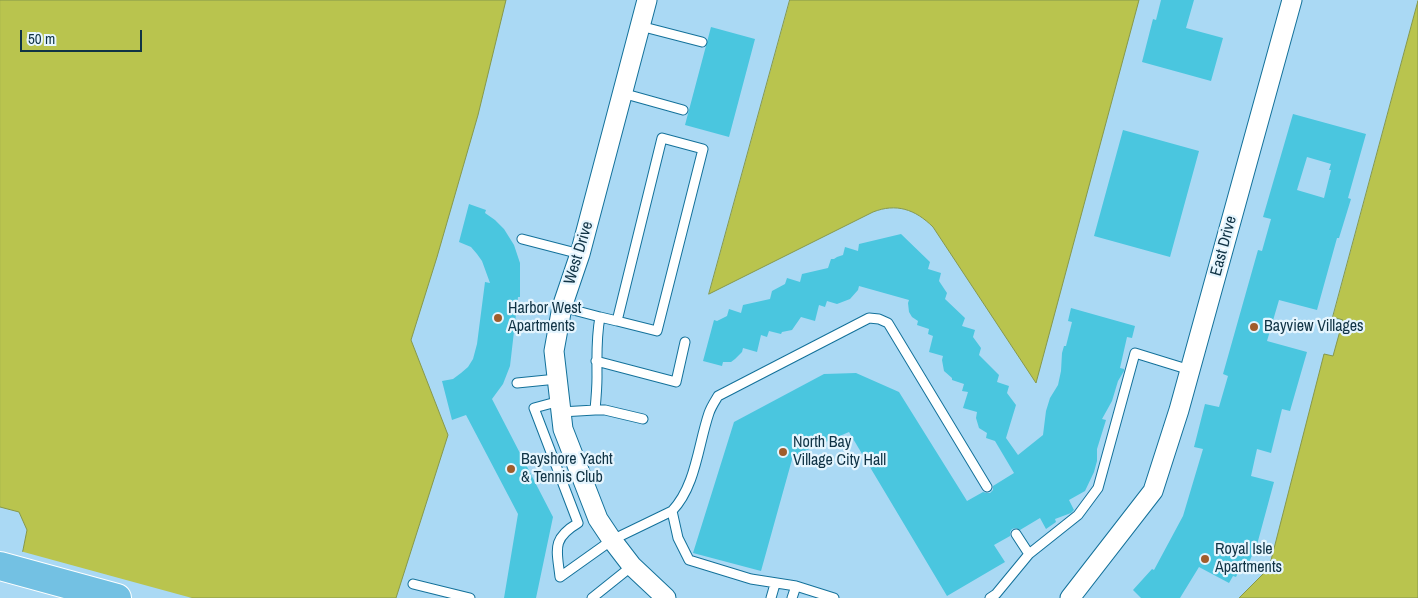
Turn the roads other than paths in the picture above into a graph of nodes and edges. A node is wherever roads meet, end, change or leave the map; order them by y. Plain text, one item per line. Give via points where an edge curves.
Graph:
1 (647, 0) edge
2 (1292, 0) edge
3 (640, 26) junction
4 (702, 42) dead end
5 (622, 93) junction
6 (683, 110) dead end
7 (522, 239) dead end
8 (580, 254) junction
9 (562, 307) junction
10 (600, 317) junction
11 (617, 320) junction
12 (685, 342) dead end
13 (596, 362) junction
14 (1190, 370) junction
15 (557, 379) junction
16 (517, 382) dead end
17 (560, 406) junction
18 (595, 410) junction
19 (643, 419) dead end
20 (987, 487) dead end
21 (672, 511) junction
22 (1016, 534) dead end
23 (612, 540) junction
24 (1029, 554) junction
25 (632, 566) junction
26 (4, 567) edge
27 (413, 584) dead end
28 (775, 584) junction
29 (796, 586) junction
30 (815, 595) edge
31 (663, 597) edge
32 (116, 598) edge
33 (470, 598) edge
34 (592, 598) edge
35 (772, 598) edge
36 (792, 598) edge
37 (834, 598) edge
38 (990, 598) edge
39 (1070, 598) edge

1 - 3 street, West Drive
2 - 14 street, East Drive
3 - 4 lane
3 - 5 street, West Drive
5 - 6 lane
5 - 8 street, West Drive
7 - 8 lane
8 - 9 street, West Drive
9 - 10 lane
9 - 15 street, West Drive via 554,351
10 - 11 lane
10 - 13 lane
11 - 11 lane via 662,138 703,149 657,331
12 - 13 lane via 676,382
13 - 18 lane
14 - 24 lane via 1135,353 1098,488 1078,515
14 - 39 street, East Drive via 1152,491
15 - 16 lane
15 - 17 street, West Drive
17 - 18 lane
17 - 23 street, West Drive via 562,429 598,519
17 - 23 lane via 534,408 578,523 566,530 557,545 560,577
18 - 19 lane
20 - 21 lane via 888,324 869,318 718,396 710,411 687,491
21 - 23 lane
21 - 28 lane via 678,538 688,560
22 - 24 lane
23 - 25 street, West Drive
24 - 38 lane
25 - 31 street, West Drive
25 - 34 lane
26 - 32 main road
27 - 33 lane
28 - 29 lane
28 - 35 lane
29 - 30 lane
29 - 36 lane
30 - 37 lane

